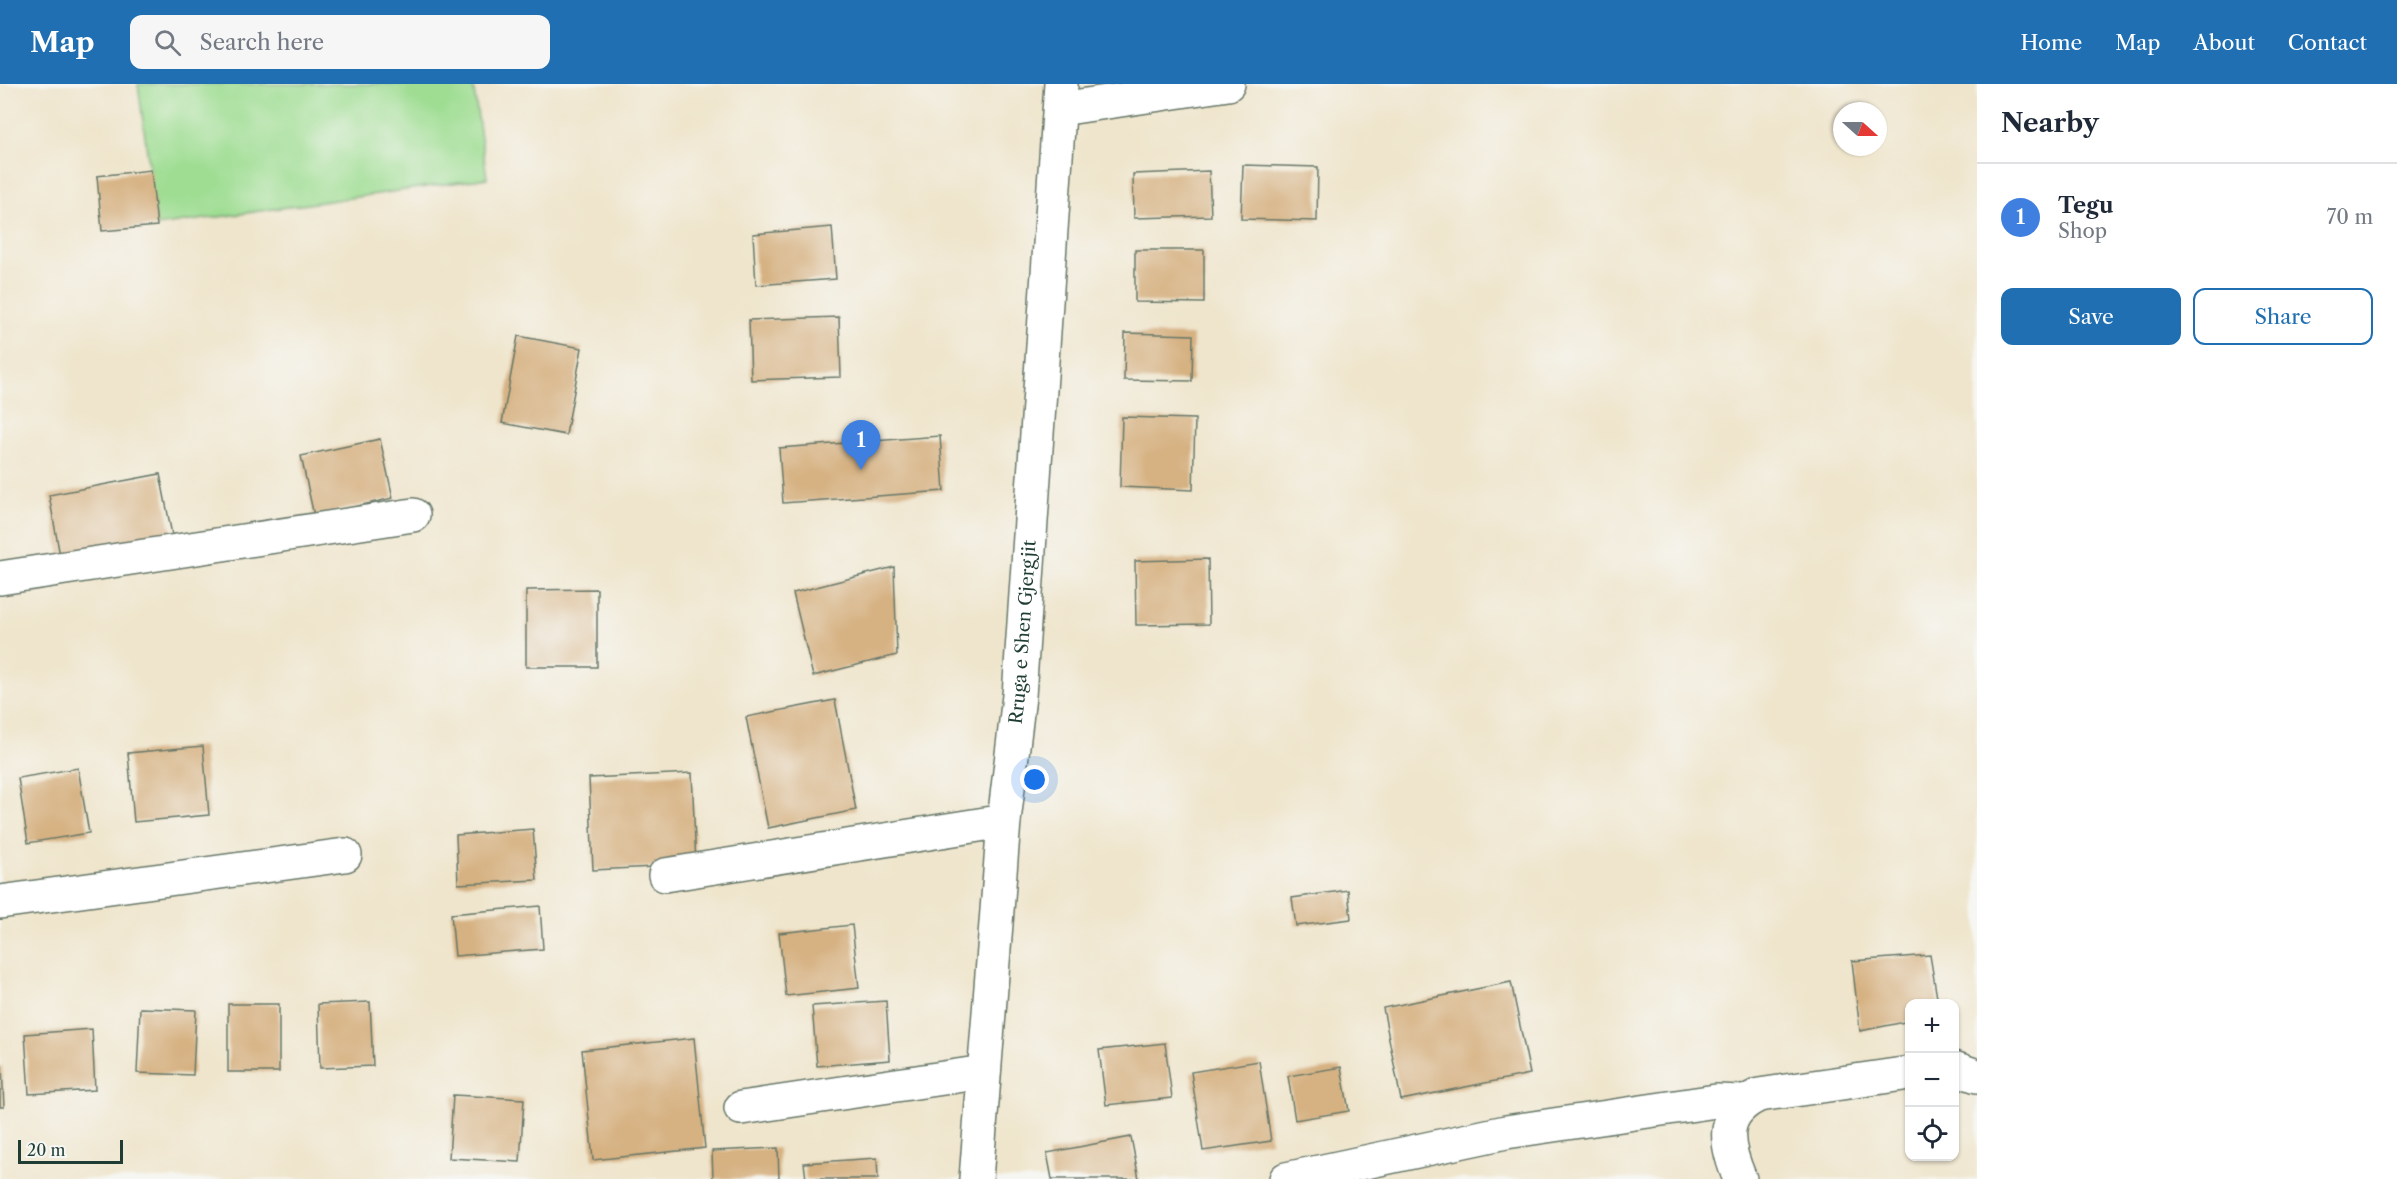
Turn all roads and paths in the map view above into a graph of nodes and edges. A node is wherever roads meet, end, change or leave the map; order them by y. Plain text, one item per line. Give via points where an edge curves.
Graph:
1 (1228, 84) edge
2 (1060, 97) edge
3 (413, 515) dead end
4 (0, 578) edge
5 (1004, 820) junction
6 (345, 855) dead end
7 (665, 875) dead end
8 (0, 902) edge
9 (1959, 1070) edge
10 (984, 1072) junction
11 (1905, 1074) edge
12 (1977, 1076) edge
13 (1742, 1102) junction
14 (741, 1108) dead end
15 (976, 1179) edge
16 (1286, 1179) edge
17 (1740, 1179) edge

1 - 2 street
2 - 5 street, Rruga e Shen Gjergjit via 1019,696
3 - 4 street
5 - 7 street
5 - 10 street, Rruga e Shen Gjergjit
6 - 8 street
9 - 12 street
10 - 14 street
10 - 15 street, Rruga e Shen Gjergjit
11 - 13 street via 1759,1095
13 - 16 street via 1716,1101 1506,1132
13 - 17 street via 1733,1114 1728,1145

